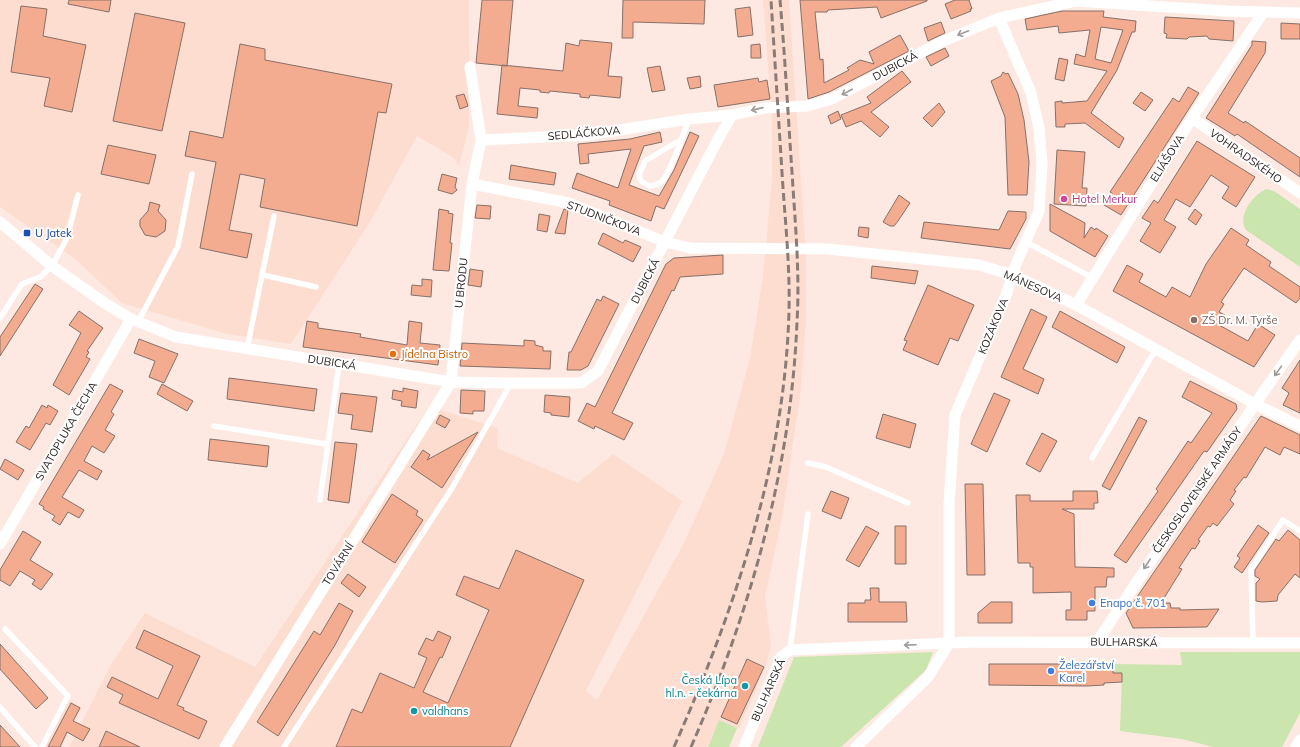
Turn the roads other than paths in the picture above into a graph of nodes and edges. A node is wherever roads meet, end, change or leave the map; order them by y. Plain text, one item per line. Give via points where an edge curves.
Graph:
1 (1163, 4) edge
2 (1263, 13) junction
3 (1300, 13) edge
4 (999, 18) junction
5 (470, 67) dead end
6 (732, 115) junction
7 (1192, 118) junction
8 (689, 119) junction
9 (682, 139) junction
10 (481, 140) junction
11 (192, 174) dead end
12 (472, 184) junction
13 (1300, 194) edge
14 (78, 195) dead end
15 (274, 216) dead end
16 (0, 222) edge
17 (665, 242) junction
18 (1026, 242) junction
19 (52, 266) junction
20 (263, 275) junction
21 (1013, 275) junction
22 (1093, 279) junction
23 (316, 287) dead end
24 (1076, 305) junction
25 (0, 318) edge
26 (134, 320) junction
27 (1300, 340) edge
28 (1156, 348) junction
29 (247, 349) junction
30 (339, 364) junction
31 (451, 382) junction
32 (511, 383) junction
33 (1254, 404) junction
34 (214, 426) dead end
35 (1300, 426) edge
36 (326, 444) junction
37 (1092, 458) dead end
38 (808, 464) dead end
39 (320, 500) dead end
40 (908, 503) dead end
41 (808, 514) dead end
42 (1300, 532) edge
43 (0, 544) edge
44 (5, 629) dead end
45 (1097, 642) junction
46 (949, 643) junction
47 (1300, 643) edge
48 (1253, 644) junction
49 (790, 650) junction
50 (0, 707) edge
51 (1300, 740) edge
52 (35, 747) edge
53 (42, 747) edge
54 (225, 747) edge
55 (285, 747) edge
56 (744, 747) edge
57 (856, 747) edge
58 (1296, 747) edge

1 - 2 street, DUBICKÁ
1 - 4 street, DUBICKÁ via 1076,1
2 - 3 street, DUBICKÁ
2 - 7 street, ELIÁŠOVA
4 -> 6 street, DUBICKÁ via 941,42 832,99 807,106 764,108
4 - 18 street, KOZÁKOVA via 1031,93 1039,128 1042,164 1039,211
5 - 10 street
6 - 8 street, SEDLÁČKOVA
6 - 17 street, DUBICKÁ
7 - 13 street, VOHRADSKÉHO
7 - 22 street, ELIÁŠOVA
8 - 9 lane
8 - 10 street, SEDLÁČKOVA via 588,135
9 - 9 lane via 663,180 649,186 641,181 639,175 645,161
10 - 12 street
11 - 26 lane via 178,246
12 - 17 street, STUDNIČKOVA via 569,203
12 - 31 street, U BRODU
14 - 19 lane via 67,238
15 - 20 lane
16 - 19 street, DUBICKÁ
17 - 21 street, MÁNESOVA via 690,248 828,249 979,265
17 - 32 street, DUBICKÁ via 598,371 582,382
18 - 21 street, KOZÁKOVA
18 - 22 lane
19 - 25 lane via 40,278 22,284
19 - 26 street, DUBICKÁ
20 - 23 lane
20 - 29 lane
21 - 24 street, MÁNESOVA
21 - 46 street, KOZÁKOVA via 955,415 949,503
22 - 24 street, ELIÁŠOVA
24 - 28 street, MÁNESOVA
26 - 29 street, DUBICKÁ via 176,337
26 - 43 street, SVATOPLUKA ČECHA
27 -> 33 street, ČESKOSLOVENSKÉ ARMÁDY
28 - 33 street, MÁNESOVA
28 - 37 lane
29 - 30 street, DUBICKÁ
30 - 31 street, DUBICKÁ
30 - 36 lane
31 - 32 street, DUBICKÁ
31 - 54 street, TOVÁRNÍ
32 - 55 lane via 452,488
33 - 35 street, MÁNESOVA
33 -> 45 street, ČESKOSLOVENSKÉ ARMÁDY
34 - 36 lane
36 - 39 lane
38 - 40 lane via 826,468
41 - 49 lane
42 - 48 lane via 1283,520 1251,569
44 - 53 lane via 68,696
45 - 46 street, BULHARSKÁ
45 - 48 street, BULHARSKÁ
46 -> 49 street, BULHARSKÁ
46 - 57 street via 928,677
47 - 48 street, BULHARSKÁ
49 - 56 street, BULHARSKÁ via 781,657
50 - 52 lane
51 - 58 street

